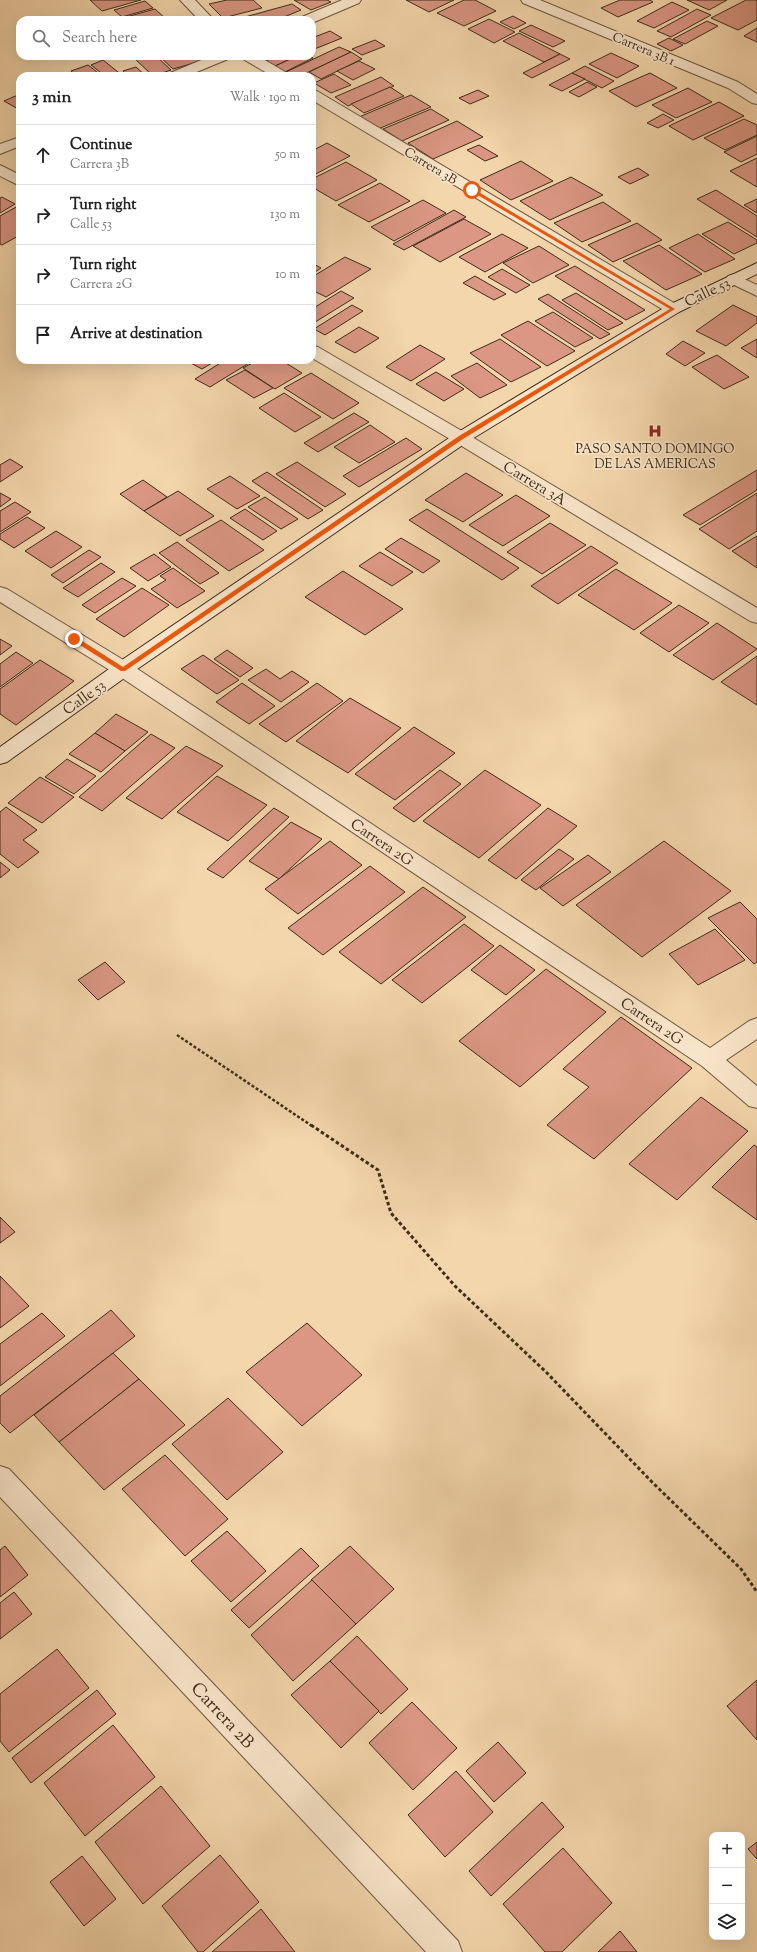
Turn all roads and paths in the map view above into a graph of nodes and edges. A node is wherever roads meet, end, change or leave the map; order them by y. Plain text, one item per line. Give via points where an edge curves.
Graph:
1 (187, 0) edge
2 (354, 0) edge
3 (528, 0) edge
4 (203, 16) edge
5 (316, 16) edge
6 (213, 60) edge
7 (255, 60) edge
8 (184, 72) edge
9 (275, 72) edge
10 (316, 96) edge
11 (757, 100) edge
12 (16, 143) edge
13 (0, 149) edge
14 (0, 170) edge
15 (16, 179) edge
16 (757, 268) edge
17 (734, 279) junction
18 (757, 291) edge
19 (673, 309) junction
20 (316, 353) edge
21 (461, 438) junction
22 (0, 593) edge
23 (757, 617) edge
24 (123, 669) junction
25 (0, 757) edge
26 (757, 1027) edge
27 (177, 1035) dead end
28 (710, 1060) junction
29 (757, 1100) edge
30 (0, 1478) edge
31 (757, 1592) edge
32 (447, 1952) edge

1 - 4 street
2 - 5 street
3 - 11 street, Carrera 3B 1 via 733,85
6 - 8 street
7 - 9 street
10 - 19 street, Carrera 3B
12 - 13 street
14 - 15 street
16 - 17 street, Calle 53
17 - 18 street
17 - 19 street, Calle 53
19 - 21 street, Calle 53
20 - 21 street, Carrera 3A
21 - 23 street, Carrera 3A
21 - 24 street, Calle 53
22 - 24 street, Carrera 2G
24 - 25 street, Calle 53
24 - 28 street, Carrera 2G
26 - 28 street
27 - 31 path via 378,1170 391,1213 455,1286 546,1372 652,1482 741,1569
28 - 29 street, Carrera 2G
30 - 32 street, Carrera 2B

